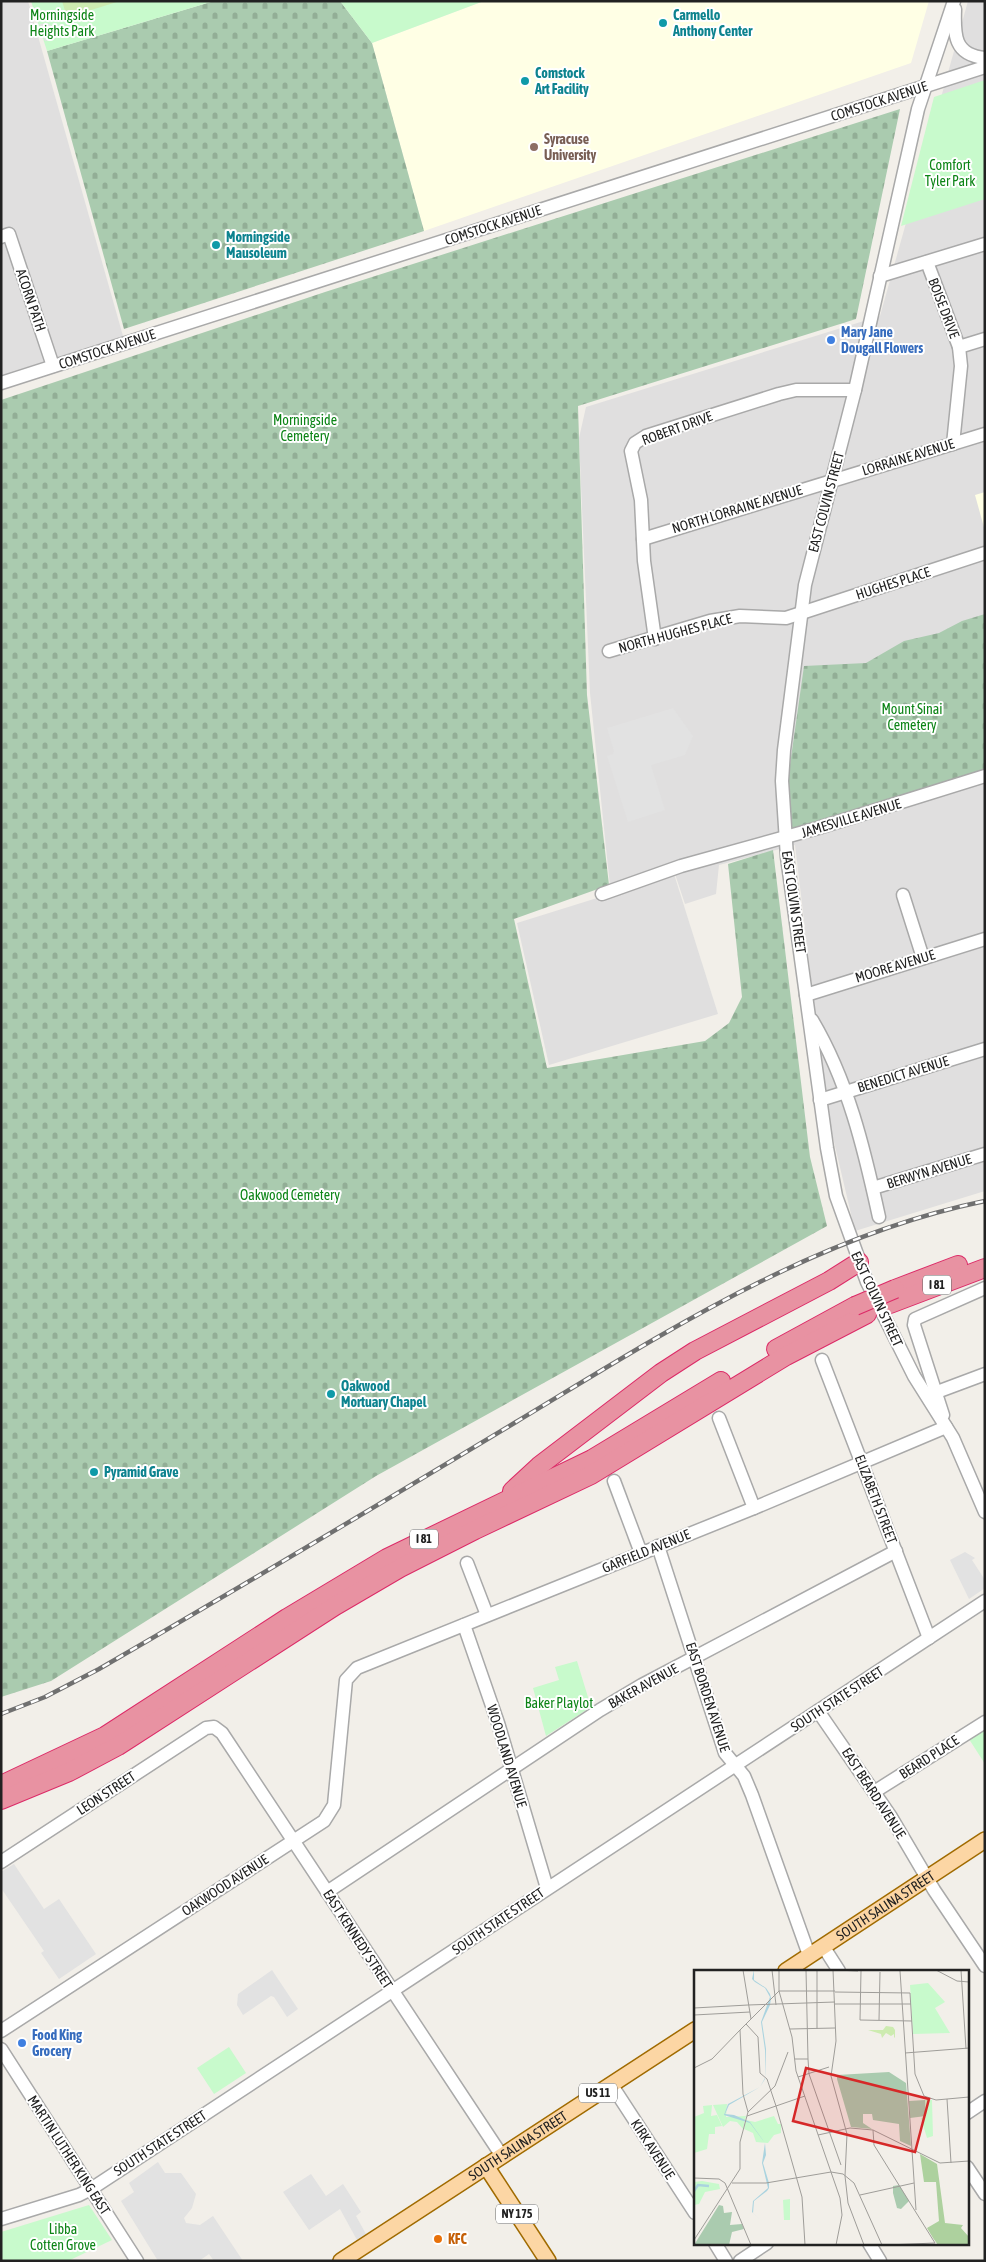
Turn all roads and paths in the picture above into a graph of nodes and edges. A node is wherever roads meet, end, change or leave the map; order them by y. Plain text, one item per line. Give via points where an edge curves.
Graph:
1 (955, 1) edge
2 (985, 58) edge
3 (985, 67) edge
4 (926, 86) junction
5 (5, 235) edge
6 (985, 244) edge
7 (927, 262) junction
8 (880, 276) junction
9 (985, 339) edge
10 (959, 347) junction
11 (53, 366) junction
12 (1, 383) edge
13 (854, 390) junction
14 (985, 434) edge
15 (953, 444) junction
16 (831, 480) junction
17 (643, 539) junction
18 (985, 553) edge
19 (800, 613) junction
20 (655, 639) junction
21 (609, 651) dead end
22 (985, 776) edge
23 (785, 837) junction
24 (602, 894) dead end
25 (903, 895) dead end
26 (985, 939) edge
27 (923, 958) junction
28 (806, 994) junction
29 (808, 1013) junction
30 (985, 1048) edge
31 (847, 1092) junction
32 (820, 1100) junction
33 (985, 1154) edge
34 (873, 1188) junction
35 (879, 1217) dead end
36 (985, 1256) edge
37 (859, 1262) junction
38 (985, 1268) edge
39 (985, 1288) edge
40 (892, 1297) junction
41 (861, 1310) junction
42 (822, 1360) dead end
43 (930, 1369) junction
44 (985, 1374) edge
45 (914, 1376) junction
46 (937, 1392) junction
47 (719, 1418) dead end
48 (946, 1427) junction
49 (862, 1463) junction
50 (614, 1481) dead end
51 (494, 1506) junction
52 (754, 1508) junction
53 (985, 1512) edge
54 (658, 1546) junction
55 (896, 1550) junction
56 (641, 1553) junction
57 (466, 1563) dead end
58 (985, 1601) edge
59 (487, 1615) junction
60 (464, 1625) junction
61 (929, 1638) junction
62 (695, 1657) junction
63 (348, 1676) joint
64 (818, 1711) junction
65 (985, 1722) edge
66 (212, 1726) joint
67 (735, 1766) junction
68 (512, 1770) junction
69 (1, 1785) edge
70 (874, 1792) junction
71 (1, 1800) edge
72 (985, 1840) edge
73 (293, 1841) junction
74 (1, 1862) edge
75 (927, 1878) junction
76 (547, 1888) junction
77 (327, 1892) junction
78 (823, 1946) junction
79 (809, 1955) junction
80 (985, 1966) edge
81 (787, 1970) edge
82 (838, 1970) edge
83 (392, 1991) junction
84 (694, 2031) edge
85 (1, 2032) edge
86 (1, 2049) edge
87 (611, 2084) junction
88 (985, 2101) edge
89 (968, 2112) edge
90 (502, 2156) junction
91 (486, 2166) junction
92 (968, 2168) edge
93 (91, 2189) junction
94 (985, 2194) edge
95 (694, 2211) edge
96 (1, 2219) edge
97 (716, 2244) edge
98 (766, 2244) edge
99 (870, 2244) edge
100 (344, 2260) edge
101 (137, 2261) edge
102 (548, 2261) edge
103 (726, 2261) edge
104 (740, 2261) edge
105 (880, 2261) edge

1 - 2 street via 958,44 966,53
1 - 4 street, EAST COLVIN STREET
3 - 4 street, COMSTOCK AVENUE
4 - 8 street, EAST COLVIN STREET via 898,189
4 - 11 street, COMSTOCK AVENUE
5 - 11 street, ACORN PATH
6 - 7 street
7 - 8 street
7 - 10 street, BOISE DRIVE
8 - 13 street, EAST COLVIN STREET
9 - 10 street
10 - 15 street, BOISE DRIVE via 961,366
11 - 12 street, COMSTOCK AVENUE
13 - 16 street, EAST COLVIN STREET
13 - 17 street, ROBERT DRIVE via 796,390 646,436 631,451 641,500
14 - 15 street, LORRAINE AVENUE
15 - 16 street, LORRAINE AVENUE
16 - 17 street, NORTH LORRAINE AVENUE
16 - 19 street, EAST COLVIN STREET
17 - 20 street, ROBERT DRIVE
18 - 19 street, HUGHES PLACE
19 - 20 street, NORTH HUGHES PLACE via 786,618 740,616 710,621
19 - 23 street, EAST COLVIN STREET via 784,750
20 - 21 street, NORTH HUGHES PLACE
22 - 23 street, JAMESVILLE AVENUE
23 - 24 street, JAMESVILLE AVENUE via 681,866
23 - 28 street, EAST COLVIN STREET
25 - 27 street
26 - 27 street, MOORE AVENUE
27 - 28 street, MOORE AVENUE
28 - 29 street, EAST COLVIN STREET
29 - 31 street, EAST COLVIN STREET via 828,1047
29 - 32 street, EAST COLVIN STREET
30 - 31 street, BENEDICT AVENUE
31 - 32 street, BENEDICT AVENUE
31 - 34 street, EAST COLVIN STREET
32 - 37 street, EAST COLVIN STREET via 836,1196
33 - 34 street, BERWYN AVENUE
34 - 35 street, EAST COLVIN STREET
36 - 40 highway, I 81
37 - 45 street, EAST COLVIN STREET
37 - 51 highway via 695,1351 661,1373 539,1466
38 - 40 highway, I 81
39 - 43 street, EAST COLVIN STREET via 915,1319 914,1325
40 - 41 highway, I 81
41 - 51 highway, I 81 via 808,1330 592,1459
41 - 71 highway, I 81 via 591,1475 425,1556 335,1606 118,1746 70,1772
42 - 49 street, ELIZABETH STREET
43 - 45 street
43 - 46 street, EAST COLVIN STREET
44 - 46 street
45 - 48 street, EAST COLVIN STREET
46 - 48 street, EAST COLVIN STREET
47 - 52 street
48 - 49 street, GARFIELD AVENUE
48 - 53 street, EAST COLVIN STREET
49 - 52 street, GARFIELD AVENUE
49 - 55 street, ELIZABETH STREET
50 - 56 street
51 - 69 highway, I 81 via 387,1558 287,1618 105,1736
52 - 54 street, GARFIELD AVENUE
54 - 56 street, GARFIELD AVENUE
54 - 62 street, EAST BORDEN AVENUE
55 - 61 street, ELIZABETH STREET
55 - 62 street, BAKER AVENUE
56 - 59 street, GARFIELD AVENUE
57 - 59 street
58 - 61 street, SOUTH STATE STREET
59 - 60 street, GARFIELD AVENUE
60 - 63 street, GARFIELD AVENUE via 365,1664
60 - 68 street, WOODLAND AVENUE
61 - 64 street, SOUTH STATE STREET
62 - 67 street, EAST BORDEN AVENUE via 725,1753
62 - 68 street, BAKER AVENUE via 600,1710
63 - 73 street, OAKWOOD AVENUE via 334,1805 324,1821
64 - 67 street, SOUTH STATE STREET
64 - 70 street, EAST BEARD AVENUE
65 - 70 street, BEARD PLACE
66 - 73 street, EAST KENNEDY STREET via 222,1733
66 - 74 street, LEON STREET
67 - 76 street, SOUTH STATE STREET
67 - 79 street, EAST BORDEN AVENUE via 744,1776 752,1795
68 - 76 street, WOODLAND AVENUE
68 - 77 street, BAKER AVENUE
70 - 75 street, EAST BEARD AVENUE
72 - 75 main road, SOUTH SALINA STREET
73 - 77 street, EAST KENNEDY STREET
73 - 85 street, OAKWOOD AVENUE
75 - 78 main road, SOUTH SALINA STREET
75 - 80 street, EAST BEARD AVENUE
76 - 83 street, SOUTH STATE STREET
77 - 83 street, EAST KENNEDY STREET
78 - 79 main road, SOUTH SALINA STREET
78 - 82 street
79 - 81 main road, SOUTH SALINA STREET
83 - 90 street, EAST KENNEDY STREET
83 - 93 street, SOUTH STATE STREET
84 - 87 main road, SOUTH SALINA STREET / US 11
86 - 93 street, MARTIN LUTHER KING EAST
87 - 90 main road, SOUTH SALINA STREET / US 11
87 - 95 street, KIRK AVENUE
88 - 89 street
90 - 91 main road, SOUTH SALINA STREET / US 11
91 - 100 main road, SOUTH SALINA STREET / US 11
91 - 102 main road, NY 175
92 - 94 street
93 - 96 street, SOUTH STATE STREET
93 - 101 street, MARTIN LUTHER KING EAST
97 - 103 street
98 - 104 street
99 - 105 street

